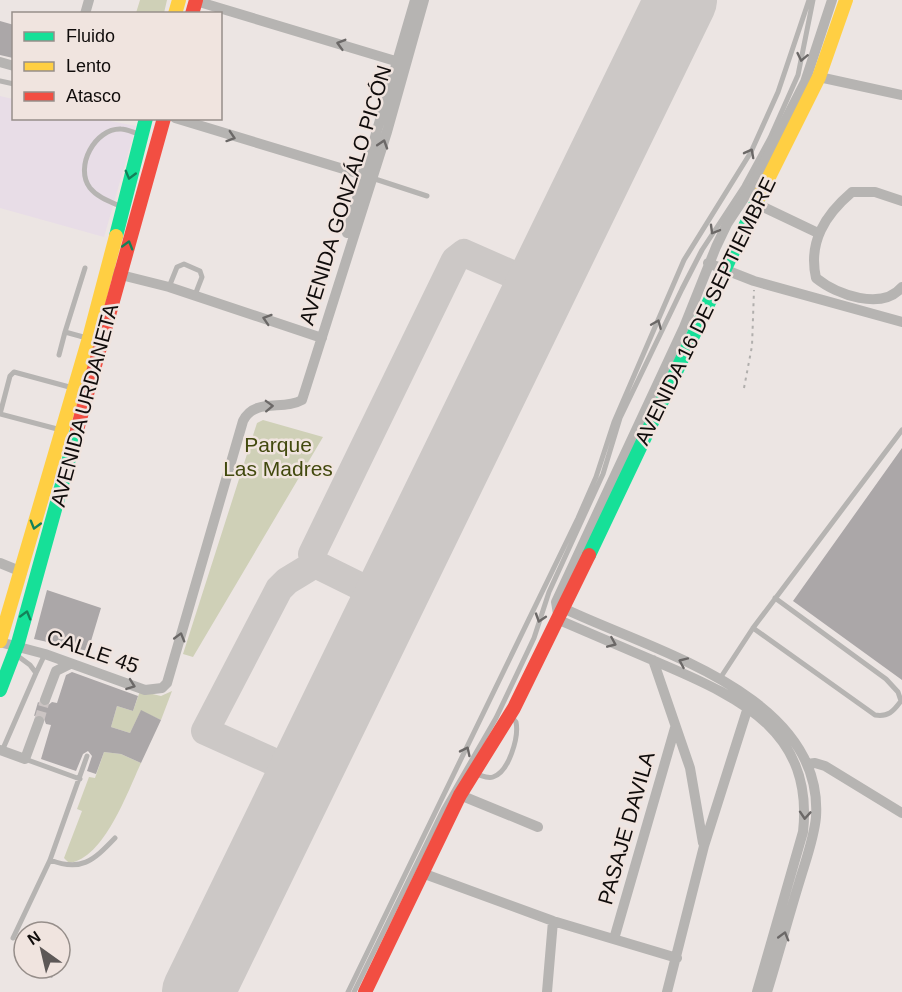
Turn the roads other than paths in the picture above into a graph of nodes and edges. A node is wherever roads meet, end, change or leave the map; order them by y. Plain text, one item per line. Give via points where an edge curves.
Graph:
1 (415, 0) edge
2 (424, 0) edge
3 (811, 0) edge
4 (832, 0) edge
5 (846, 0) edge
6 (195, 5) edge
7 (220, 12) edge
8 (222, 13) edge
9 (401, 63) junction
10 (819, 77) junction
11 (902, 95) edge
12 (145, 120) edge
13 (163, 120) edge
14 (181, 120) edge
15 (141, 135) junction
16 (368, 176) junction
17 (427, 196) dead end
18 (902, 201) edge
19 (757, 204) junction
20 (122, 207) junction
21 (818, 233) junction
22 (708, 263) junction
23 (85, 268) dead end
24 (724, 270) junction
25 (113, 273) junction
26 (170, 287) junction
27 (902, 287) edge
28 (195, 295) junction
29 (902, 322) edge
30 (65, 332) junction
31 (320, 337) junction
32 (89, 338) junction
33 (59, 355) dead end
34 (75, 389) junction
35 (0, 414) edge
36 (63, 430) junction
37 (902, 430) edge
38 (0, 563) edge
39 (22, 572) junction
40 (775, 598) junction
41 (561, 614) junction
42 (753, 628) junction
43 (0, 642) edge
44 (14, 650) junction
45 (45, 654) junction
46 (653, 660) junction
47 (70, 664) junction
48 (36, 673) junction
49 (718, 682) junction
50 (158, 689) joint
51 (0, 690) edge
52 (45, 700) tunnel mouth
53 (749, 703) junction
54 (510, 714) junction
55 (39, 721) tunnel mouth
56 (675, 728) junction
57 (1, 751) edge
58 (87, 756) dead end
59 (25, 759) junction
60 (807, 764) junction
61 (473, 773) junction
62 (80, 779) junction
63 (460, 795) junction
64 (902, 813) edge
65 (538, 827) dead end
66 (114, 838) dead end
67 (704, 846) junction
68 (50, 860) junction
69 (422, 873) junction
70 (22, 920) edge
71 (554, 921) junction
72 (614, 939) junction
73 (677, 958) junction
74 (348, 992) edge
75 (354, 992) edge
76 (365, 992) edge
77 (547, 992) edge
78 (667, 992) edge
79 (756, 992) edge
80 (767, 992) edge

1 - 9 street, AVENIDA GONZÁLO PICÓN
2 - 9 street, AVENIDA GONZÁLO PICÓN
74 -> 3 lane via 578,519 614,422 684,260 755,142 783,82
3 -> 75 lane via 798,75 770,138 682,289 620,418 603,474 549,592 534,638 496,718 443,810
4 - 22 street, AVENIDA 16 DE SEPTIEMBRE via 805,82
5 - 10 street, AVENIDA 16 DE SEPTIEMBRE
7 -> 6 street
9 -> 8 street
9 - 16 street, AVENIDA GONZÁLO PICÓN
10 - 11 street
10 - 19 street, AVENIDA 16 DE SEPTIEMBRE
12 - 15 street, AVENIDA URDANETA
25 -> 13 street, AVENIDA URDANETA
14 -> 16 street
15 -> 20 street, AVENIDA URDANETA
15 - 20 lane via 120,129 104,134 91,146 84,164 89,187 98,196
16 - 17 lane
16 - 31 street, AVENIDA GONZÁLO PICÓN
18 - 21 street via 875,192 852,192 837,205
19 - 21 street
19 - 24 street, AVENIDA 16 DE SEPTIEMBRE
20 - 25 street, AVENIDA URDANETA
21 - 27 street via 813,265 816,278 827,286 877,301 887,299
22 - 24 street
22 - 41 street, AVENIDA 16 DE SEPTIEMBRE via 684,327 559,591 556,602
23 - 30 lane
24 - 29 street
24 - 41 street, AVENIDA 16 DE SEPTIEMBRE
25 - 26 street
25 - 32 street, AVENIDA URDANETA
44 -> 25 street, AVENIDA URDANETA
26 - 28 street
26 - 28 lane via 177,267 192,266 200,270 202,277
31 -> 28 street
30 - 32 lane
30 - 33 lane
50 -> 31 street, AVENIDA GONZÁLO PICÓN via 167,683 243,420 257,407 285,406 302,400
32 - 34 street, AVENIDA URDANETA
34 - 35 lane via 14,372
34 - 36 street, AVENIDA URDANETA
35 - 36 lane
36 -> 39 street, AVENIDA URDANETA
37 - 40 lane
38 - 39 street
39 - 43 street, AVENIDA URDANETA
40 - 42 lane
40 - 42 lane via 886,679 898,692 900,701 893,712 884,717 874,715
41 -> 46 street
49 -> 41 street
41 - 54 street, AVENIDA 16 DE SEPTIEMBRE
42 - 49 lane
43 - 44 street, CALLE 45
44 - 45 street, CALLE 45
44 - 48 lane
44 - 51 street, AVENIDA URDANETA
45 - 47 street, CALLE 45
45 - 48 lane
46 - 49 street
46 - 56 street
47 -> 50 street, CALLE 45 via 146,690
47 - 52 street via 56,671
48 - 57 lane
49 - 53 street
53 - 60 street via 787,731
53 - 67 street
53 -> 79 street via 773,727 794,758 803,782 806,808 803,832
54 - 61 street, AVENIDA 16 DE SEPTIEMBRE
54 - 61 lane via 517,728 516,738 504,766 489,778
55 - 59 street
56 - 67 street via 690,768
56 - 72 street, PASAJE DAVILA
57 - 59 street
58 - 62 lane
59 - 62 lane
60 - 64 street via 825,766
80 -> 60 street via 812,838 815,793
61 - 63 street, AVENIDA 16 DE SEPTIEMBRE
62 - 68 lane
63 - 65 street
63 - 69 street, AVENIDA 16 DE SEPTIEMBRE
66 - 68 lane via 104,850 79,866 68,867
67 - 73 street
68 - 70 lane
69 - 71 street
69 - 76 street, AVENIDA 16 DE SEPTIEMBRE
71 - 72 street
71 - 77 street
72 - 73 street
73 - 78 street

